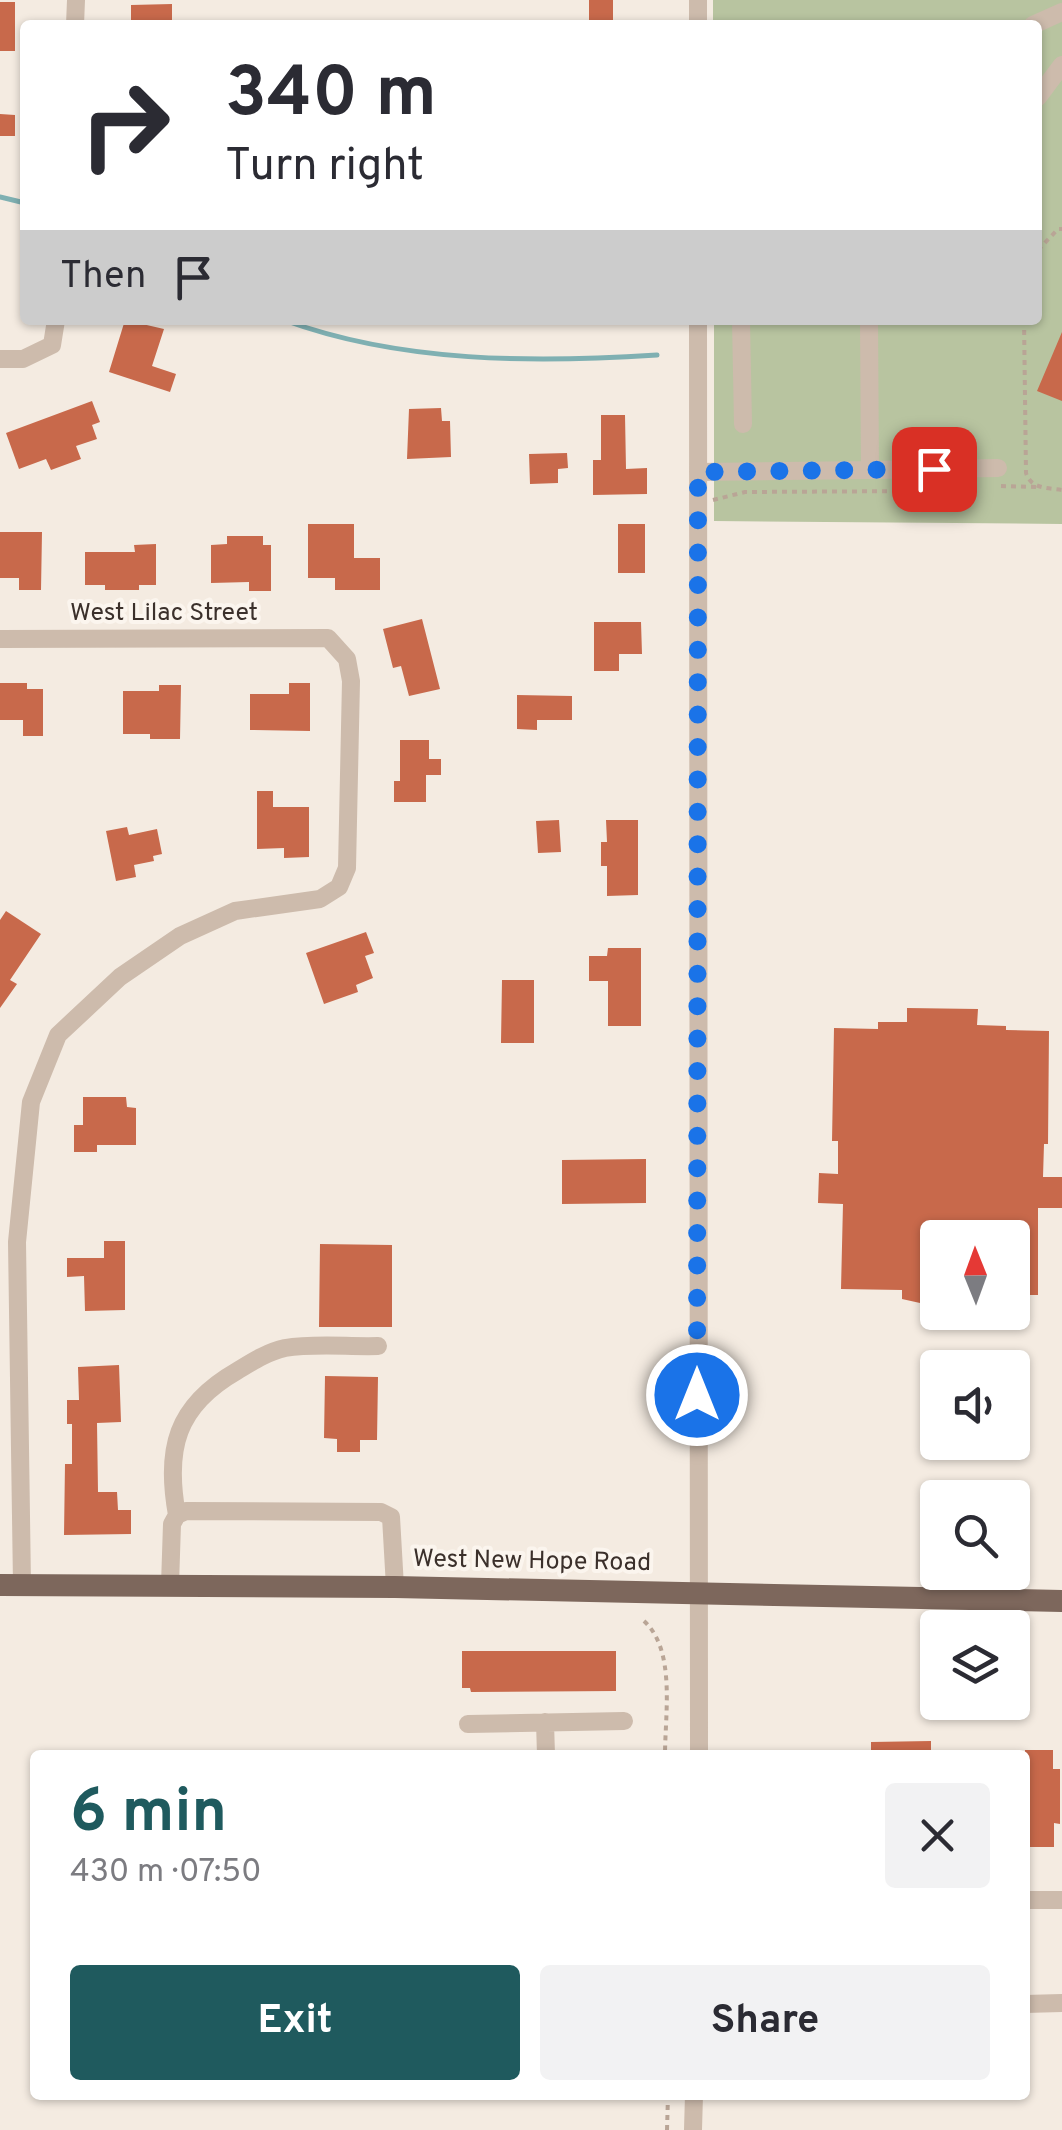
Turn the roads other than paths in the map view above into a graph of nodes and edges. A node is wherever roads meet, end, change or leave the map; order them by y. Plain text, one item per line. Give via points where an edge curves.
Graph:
1 (1062, 65) edge
2 (1042, 92) edge
3 (55, 325) edge
4 (698, 325) edge
5 (741, 325) edge
6 (870, 325) edge
7 (0, 360) edge
8 (742, 424) dead end
9 (870, 470) junction
10 (698, 472) junction
11 (995, 477) road end
12 (0, 639) edge
13 (0, 1232) edge
14 (17, 1242) junction
15 (378, 1346) dead end
16 (0, 1412) edge
17 (20, 1412) junction
18 (177, 1515) junction
19 (11, 1585) edge
20 (170, 1585) junction
21 (395, 1587) junction
22 (697, 1593) junction
23 (1062, 1601) edge
24 (624, 1721) dead end
25 (545, 1722) junction
26 (468, 1724) dead end
27 (546, 1750) edge
28 (698, 1750) edge
29 (1030, 1900) edge
30 (1062, 1900) edge
31 (1062, 2003) edge
32 (1030, 2004) edge
33 (694, 2100) edge
34 (694, 2130) edge

1 - 2 street
3 - 7 street via 52,345 23,360
4 - 10 street
5 - 8 street
6 - 9 street
9 - 10 street
9 - 11 street
10 - 22 street
12 - 14 street, West Lilac Street via 328,638 346,659 351,681 346,868 339,887 320,899 234,911 180,936 120,977 58,1035 31,1102
13 - 14 street
14 - 17 street
15 - 18 street via 287,1348 222,1379 179,1427 170,1480
16 - 17 street
17 - 19 street
18 - 20 street
18 - 21 street via 381,1512 391,1516 394,1528
19 - 20 main road, West New Hope Road
20 - 21 main road, West New Hope Road
21 - 22 main road, West New Hope Road
22 - 23 main road, West New Hope Road
22 - 28 street
24 - 25 street
25 - 26 street
25 - 27 street
29 - 30 street
31 - 32 street
33 - 34 street

